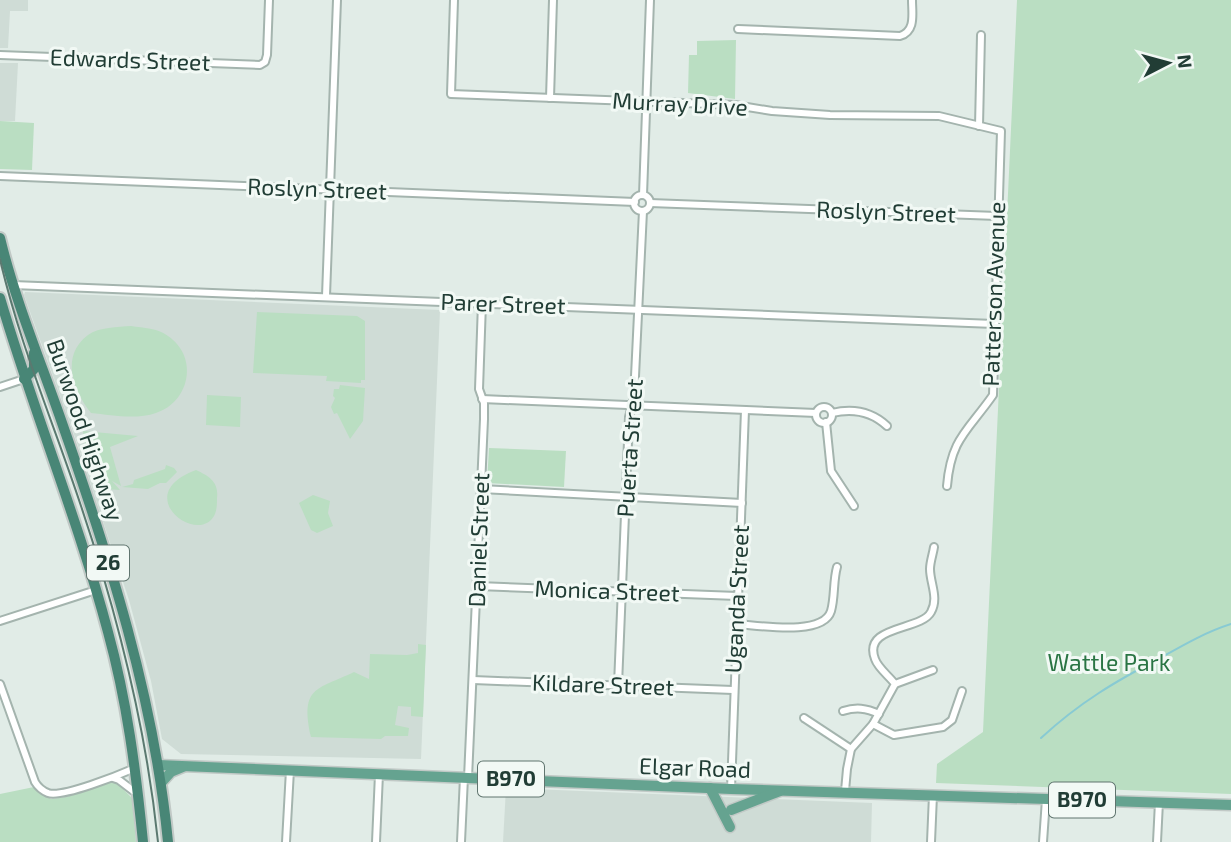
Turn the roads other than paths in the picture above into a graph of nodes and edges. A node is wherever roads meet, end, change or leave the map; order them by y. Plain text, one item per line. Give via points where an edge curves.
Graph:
1 (269, 0) edge
2 (337, 0) edge
3 (454, 0) edge
4 (553, 0) edge
5 (650, 0) edge
6 (912, 0) edge
7 (738, 29) dead end
8 (981, 35) dead end
9 (0, 55) edge
10 (550, 98) junction
11 (646, 101) junction
12 (979, 126) junction
13 (1001, 131) joint
14 (0, 176) edge
15 (331, 190) junction
16 (643, 195) junction
17 (635, 202) junction
18 (650, 203) junction
19 (643, 211) junction
20 (997, 216) junction
21 (0, 238) edge
22 (0, 285) edge
23 (12, 285) junction
24 (326, 296) junction
25 (0, 298) edge
26 (482, 303) junction
27 (638, 310) junction
28 (994, 324) junction
29 (33, 340) junction
30 (24, 379) junction
31 (0, 387) edge
32 (482, 400) junction
33 (632, 405) junction
34 (745, 410) junction
35 (816, 413) junction
36 (832, 413) junction
37 (826, 422) junction
38 (887, 426) dead end
39 (947, 486) dead end
40 (481, 489) junction
41 (626, 497) junction
42 (741, 503) junction
43 (854, 506) dead end
44 (934, 547) dead end
45 (837, 567) dead end
46 (478, 586) junction
47 (96, 590) junction
48 (622, 592) junction
49 (737, 597) junction
50 (1, 621) edge
51 (736, 624) junction
52 (933, 670) dead end
53 (473, 680) junction
54 (0, 684) edge
55 (895, 684) junction
56 (618, 685) junction
57 (733, 690) junction
58 (962, 691) dead end
59 (843, 711) dead end
60 (879, 714) junction
61 (804, 718) dead end
62 (873, 724) junction
63 (851, 749) junction
64 (158, 765) junction
65 (186, 766) junction
66 (135, 768) junction
67 (290, 770) junction
68 (379, 774) junction
69 (111, 778) junction
70 (466, 778) junction
71 (161, 783) junction
72 (710, 788) junction
73 (731, 789) junction
74 (784, 790) junction
75 (845, 792) junction
76 (933, 794) junction
77 (138, 796) junction
78 (1045, 799) junction
79 (1159, 802) junction
80 (1231, 805) edge
81 (731, 810) dead end
82 (730, 827) dead end
83 (143, 842) edge
84 (168, 842) edge
85 (286, 842) edge
86 (376, 842) edge
87 (461, 842) edge
88 (931, 842) edge
89 (1044, 842) edge
90 (1157, 842) edge

1 - 9 street, Edwards Street via 267,55 260,65
2 - 15 street
3 - 10 street, Murray Drive via 451,94
4 - 10 street
5 - 11 street
6 - 7 street via 911,29 900,36
8 - 12 street
10 - 11 street, Murray Drive
11 - 12 street, Murray Drive via 830,116 939,116
11 - 16 street
12 - 13 street, Murray Drive
13 - 20 street, Patterson Avenue
14 - 15 street, Roslyn Street
15 - 17 street, Roslyn Street
15 - 24 street
16 - 17 street
16 - 18 street
17 - 19 street
18 - 19 street
18 - 20 street, Roslyn Street
19 - 27 street, Puerta Street
20 - 28 street, Patterson Avenue
21 - 23 highway, Burwood Highway / 26
22 - 23 highway
23 - 24 street, Parer Street
23 - 29 highway, Burwood Highway / 26
24 - 26 street, Parer Street
25 - 30 highway, Burwood Highway / 26
26 - 27 street, Parer Street
26 - 32 street, Daniel Street
27 - 28 street, Parer Street
27 - 33 street, Puerta Street
28 - 39 street, Patterson Avenue via 993,395 954,448
29 - 30 highway via 34,369
29 - 64 highway, Burwood Highway / 26 via 121,607 144,689
30 - 31 street
30 - 47 highway, Burwood Highway / 26
32 - 33 street
32 - 40 street, Daniel Street
33 - 34 street
33 - 41 street, Puerta Street
34 - 35 street
34 - 42 street, Uganda Street
35 - 36 street via 824,406
35 - 37 street via 818,421
36 - 37 street
36 - 38 street via 865,412
37 - 43 street via 831,471
40 - 41 street
40 - 46 street, Daniel Street
41 - 42 street
41 - 48 street, Puerta Street
42 - 49 street, Uganda Street
44 - 55 street via 932,610 925,620 890,630 875,643 875,661
45 - 51 street via 827,619 794,627
46 - 48 street, Monica Street
46 - 53 street, Daniel Street
47 - 50 street
47 - 66 highway, Burwood Highway / 26 via 116,663
48 - 49 street, Monica Street
48 - 56 street, Puerta Street
49 - 51 street, Uganda Street
51 - 57 street, Uganda Street
52 - 55 street
53 - 56 street, Kildare Street
53 - 70 street, Daniel Street
54 - 69 street via 39,788 49,794 63,793
55 - 60 street
56 - 57 street, Kildare Street
57 - 73 street, Uganda Street
58 - 62 street via 952,720 943,727 894,735
59 - 60 street via 866,708
60 - 62 street
61 - 63 street
62 - 63 street
63 - 75 street
64 - 65 main road, Elgar Road / B970
64 - 66 highway
64 - 71 highway, Burwood Highway / 26
65 - 67 main road, Elgar Road / B970
65 - 71 main road
66 - 69 street
66 - 77 highway, Burwood Highway / 26
67 - 68 main road, Elgar Road / B970
67 - 85 street
68 - 70 main road, Elgar Road / B970
68 - 86 street
69 - 77 street
70 - 72 main road, Elgar Road / B970
70 - 87 street, Daniel Street
71 - 84 highway, Burwood Highway / 26
72 - 73 main road, Elgar Road / B970
72 - 82 main road
73 - 74 main road, Elgar Road / B970
74 - 75 main road, Elgar Road / B970
74 - 81 main road
75 - 76 main road, Elgar Road / B970
76 - 78 main road, Elgar Road / B970
76 - 88 street
77 - 83 highway, Burwood Highway / 26
78 - 79 main road, Elgar Road / B970
78 - 89 street
79 - 80 main road, Elgar Road / B970
79 - 90 street

